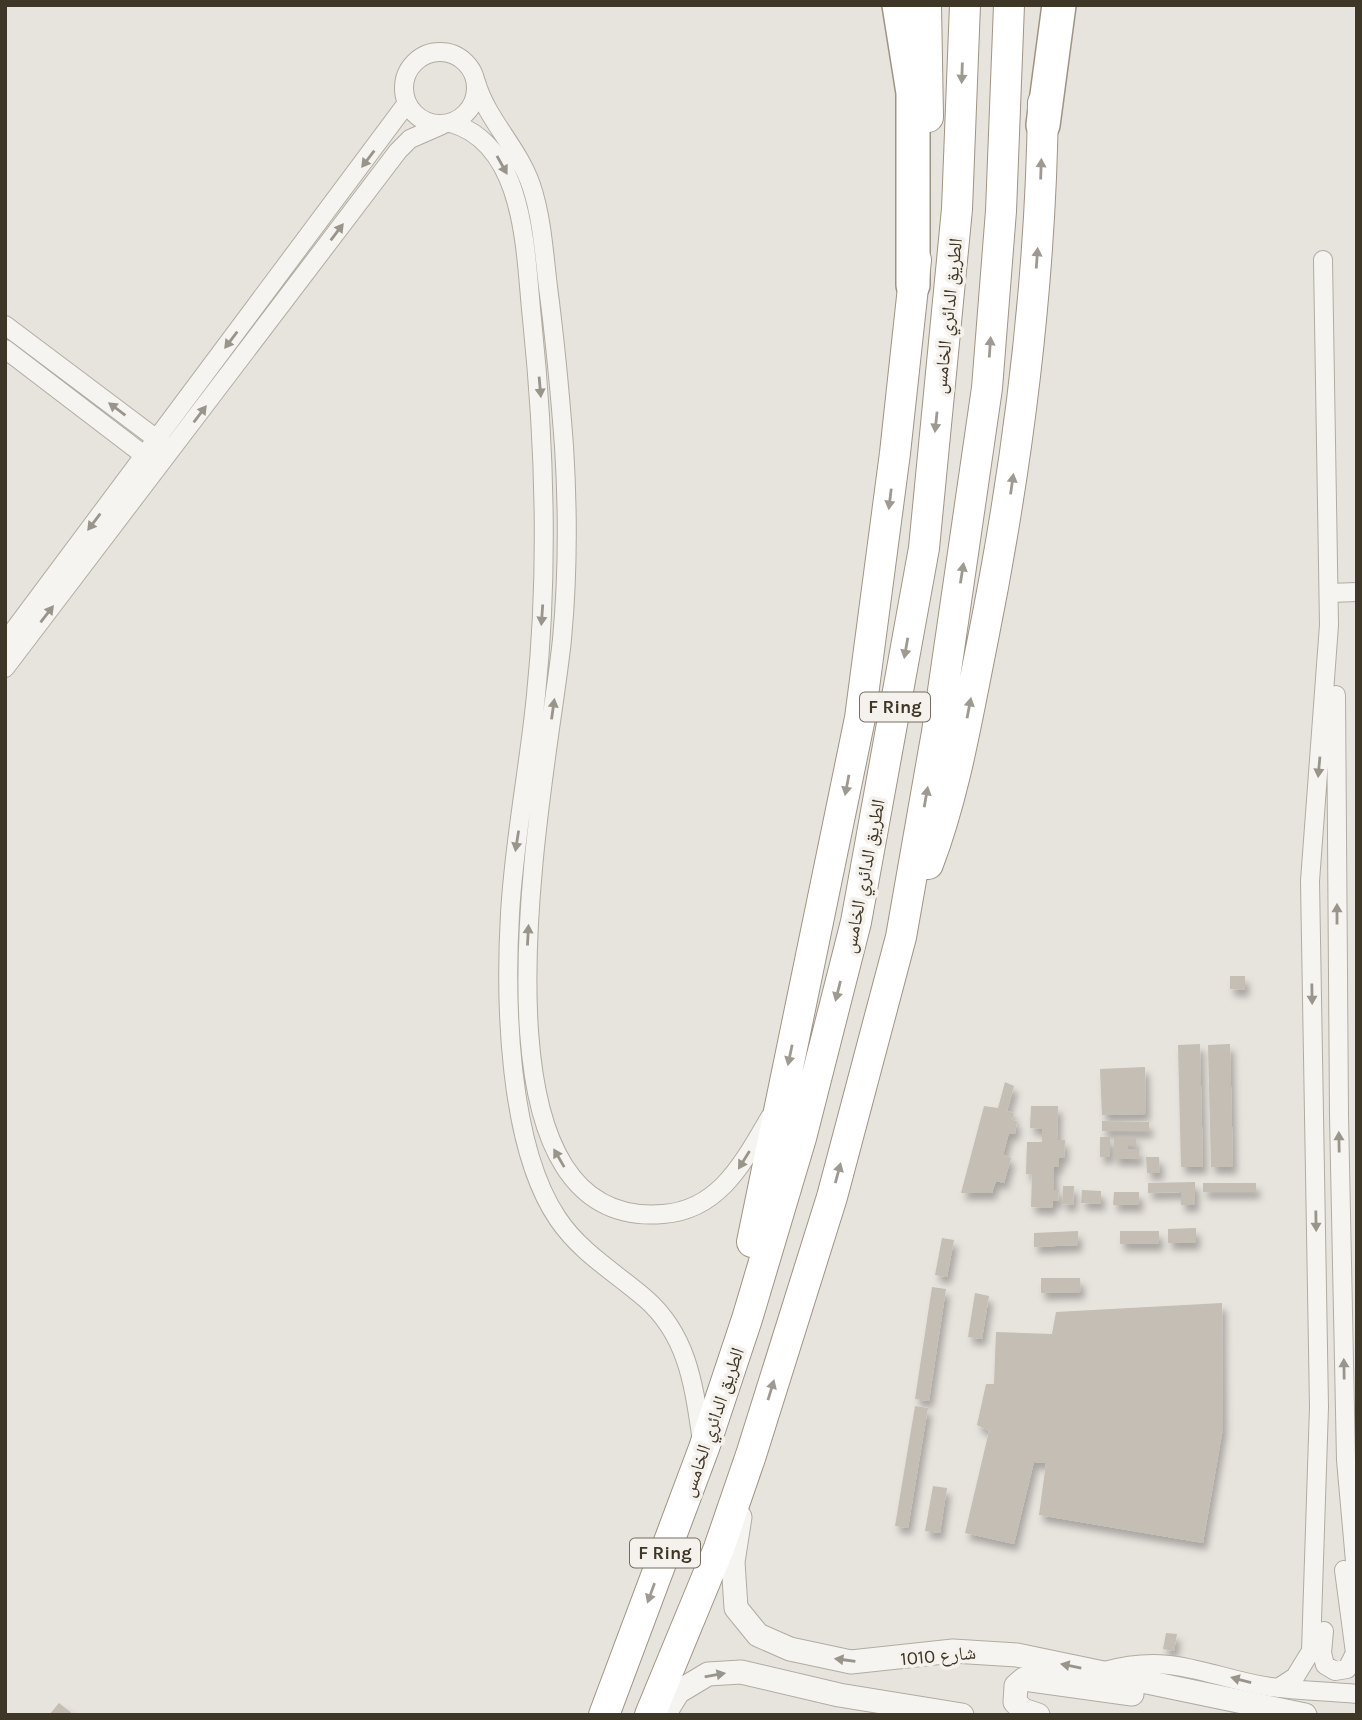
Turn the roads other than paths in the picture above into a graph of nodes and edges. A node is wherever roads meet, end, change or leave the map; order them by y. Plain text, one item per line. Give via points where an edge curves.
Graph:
1 (899, 5) edge
2 (926, 5) edge
3 (965, 5) edge
4 (1009, 5) edge
5 (1045, 5) edge
6 (1059, 5) edge
7 (476, 82) junction
8 (407, 103) junction
9 (447, 124) junction
10 (1043, 125) junction
11 (1323, 260) dead end
12 (913, 285) junction
13 (5, 325) edge
14 (5, 349) edge
15 (157, 439) junction
16 (172, 450) junction
17 (144, 455) junction
18 (159, 467) junction
19 (1357, 592) edge
20 (1329, 593) junction
21 (1329, 625) junction
22 (5, 642) edge
23 (5, 668) edge
24 (901, 937) junction
25 (537, 1084) junction
26 (517, 1088) junction
27 (779, 1102) junction
28 (723, 1390) junction
29 (704, 1448) junction
30 (751, 1455) junction
31 (1319, 1457) junction
32 (1346, 1460) junction
33 (1357, 1584) edge
34 (1100, 1672) junction
35 (1278, 1688) junction
36 (1357, 1694) edge
37 (604, 1715) edge
38 (650, 1715) edge
39 (664, 1715) edge
40 (962, 1715) edge
41 (1038, 1715) edge
42 (1294, 1715) edge
43 (1305, 1715) edge

1 - 12 highway via 913,93
2 - 12 highway via 928,161
3 -> 28 highway, الطريق الدائري الخامس / F Ring via 957,209 924,548 856,922 801,1138
24 -> 4 highway, F Ring via 942,705 987,388 1001,211
5 - 10 highway
6 - 10 highway
7 - 8 street via 459,57 432,52 409,69 404,86
7 - 9 street via 471,107
25 -> 7 street via 530,1033 528,931 562,639 567,541 564,443 536,200 523,165 486,107
8 - 9 street via 418,117
8 -> 15 street
16 -> 9 street via 398,151 410,139
9 -> 26 street via 470,130 487,142 512,186 529,276 540,389 546,536 543,610 510,916 511,1031
24 -> 10 highway via 951,796 1004,534 1035,289
11 - 20 street
12 -> 27 highway via 860,718
15 -> 13 street
14 - 17 street
15 - 16 street
15 - 17 street
16 - 18 street
17 - 18 street
17 -> 22 street
23 -> 18 street
19 - 20 street
20 - 21 street
21 -> 31 street via 1310,881
32 -> 21 street via 1335,656
30 -> 24 highway, F Ring via 832,1197
25 - 26 street
27 -> 25 street via 741,1166 720,1191 681,1212 641,1214 600,1201 567,1173 548,1134
26 - 29 street via 534,1168 557,1218 592,1258 660,1312 679,1340 691,1372
27 - 28 highway
28 - 29 highway, الطريق الدائري الخامس / F Ring
29 -> 37 highway, الطريق الدائري الخامس / F Ring
34 -> 30 street, شارع 1010 via 986,1652 851,1662 790,1649 758,1635 741,1618 733,1594 733,1562
30 - 38 highway, F Ring via 719,1548
31 - 32 street via 1326,1532 1322,1659 1335,1671 1352,1665 1355,1653 1343,1546
31 - 35 street via 1311,1651 1302,1669
32 - 33 street
35 -> 34 street via 1169,1663
34 - 43 street, شارع 1010
35 - 36 street
39 -> 40 street via 678,1692 708,1674 741,1672 839,1695
41 - 42 street via 1015,1702 1016,1686 1024,1679

